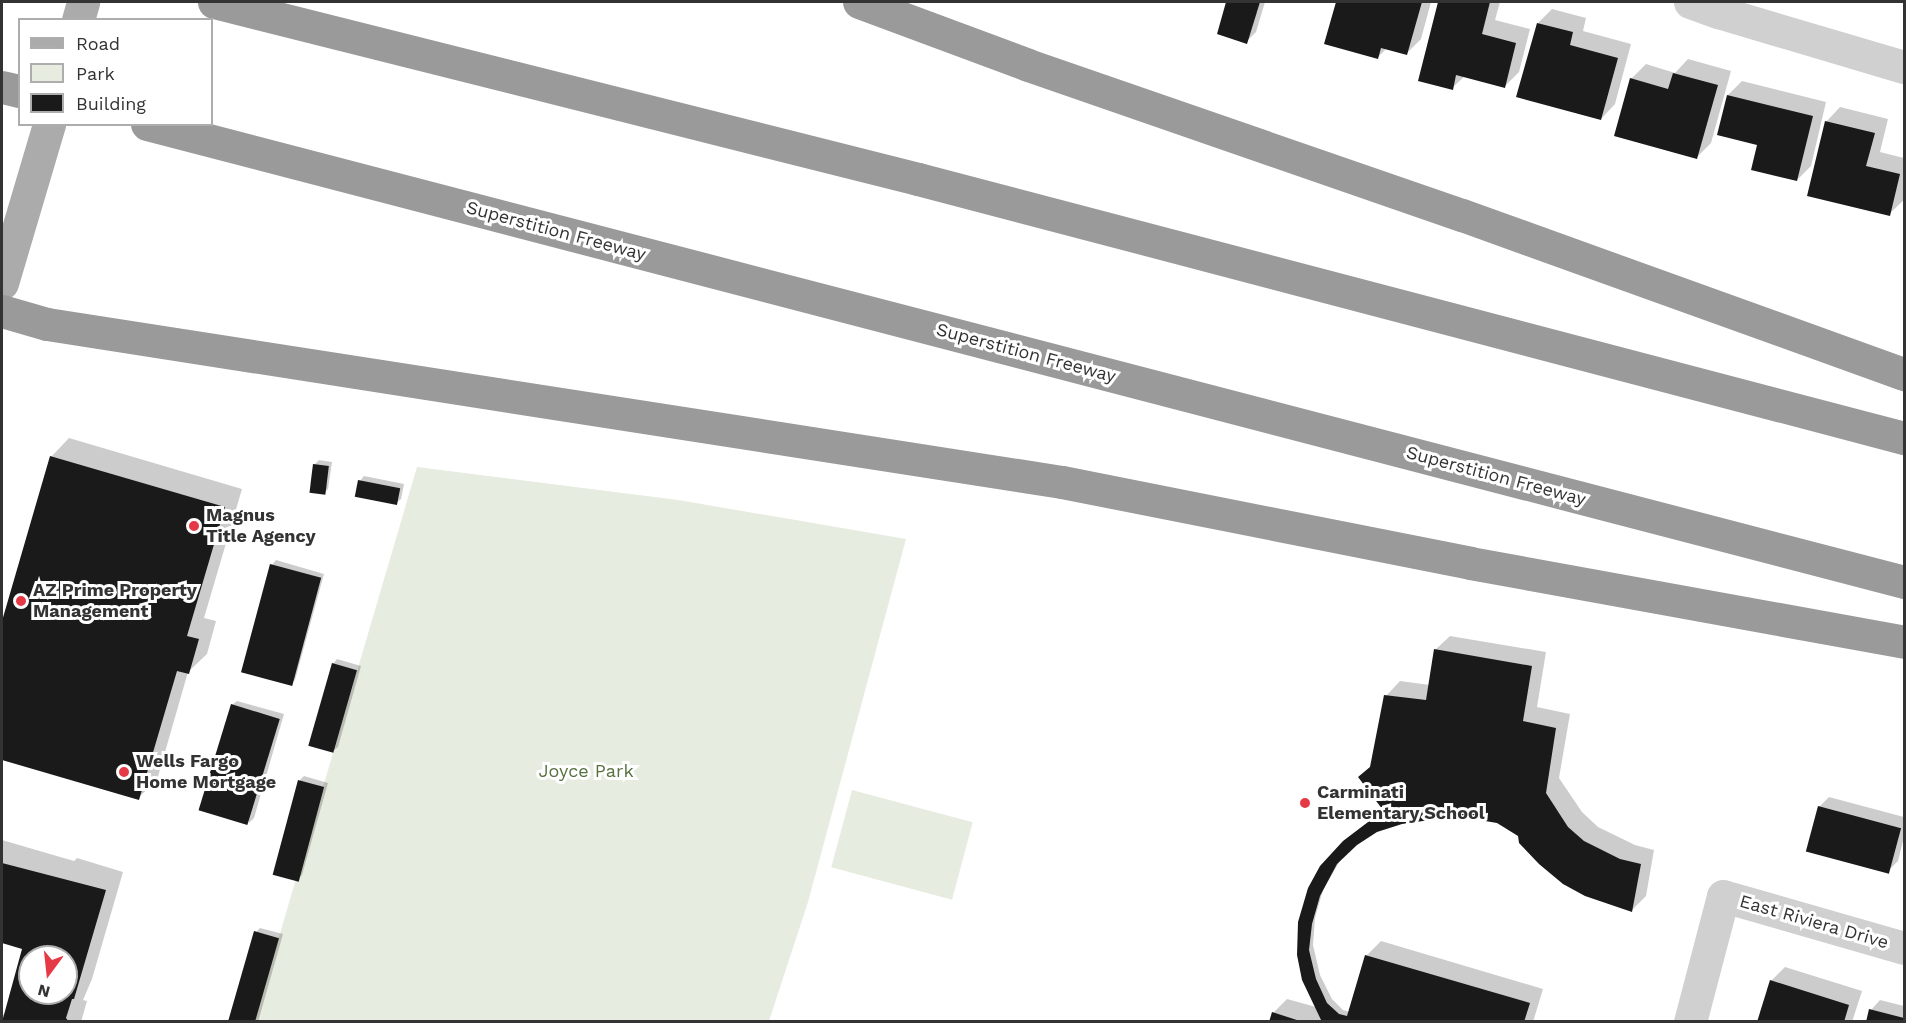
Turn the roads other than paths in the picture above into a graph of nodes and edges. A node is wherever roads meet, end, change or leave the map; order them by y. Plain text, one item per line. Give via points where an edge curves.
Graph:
1 (83, 2) edge
2 (214, 2) edge
3 (860, 2) edge
4 (1709, 5) edge
5 (79, 18) edge
6 (1905, 67) edge
7 (2, 87) edge
8 (18, 91) edge
9 (48, 126) edge
10 (155, 126) edge
11 (2, 283) edge
12 (2, 311) edge
13 (1905, 374) edge
14 (1905, 438) edge
15 (1905, 582) edge
16 (1905, 642) edge
17 (1905, 948) edge
18 (1690, 1022) edge

1 - 5 main road
2 - 14 highway via 918,179
3 - 13 highway via 1028,65
4 - 6 street
7 - 8 highway
9 - 11 main road
10 - 15 highway, Superstition Freeway
12 - 16 highway via 47,324 1062,482 1470,563
17 - 18 street, East Riviera Drive via 1723,896

